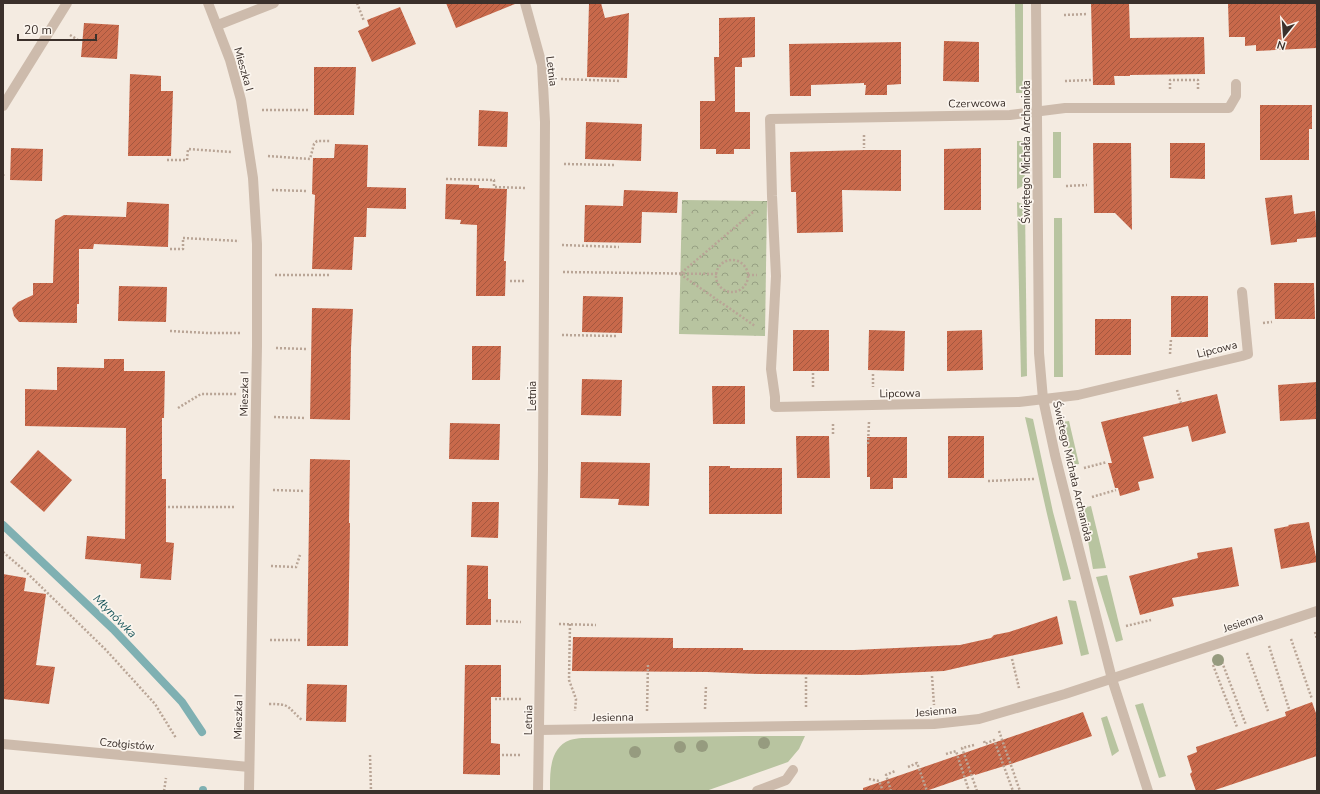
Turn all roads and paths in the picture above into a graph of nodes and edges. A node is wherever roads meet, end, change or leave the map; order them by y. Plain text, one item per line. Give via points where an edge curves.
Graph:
1 (67, 3) edge
2 (208, 3) edge
3 (274, 3) edge
4 (357, 3) edge
5 (524, 3) edge
6 (1036, 3) edge
7 (1088, 14) dead end
8 (1064, 15) dead end
9 (364, 21) dead end
10 (218, 25) junction
11 (558, 79) dead end
12 (1091, 80) dead end
13 (621, 81) dead end
14 (1065, 81) dead end
15 (1236, 84) dead end
16 (3, 106) edge
17 (261, 110) dead end
18 (309, 110) dead end
19 (1037, 112) junction
20 (770, 119) joint
21 (331, 142) dead end
22 (231, 152) dead end
23 (267, 156) dead end
24 (167, 160) dead end
25 (560, 163) dead end
26 (615, 165) dead end
27 (446, 178) dead end
28 (1087, 185) dead end
29 (1066, 186) dead end
30 (545, 189) junction
31 (271, 190) dead end
32 (307, 191) dead end
33 (772, 196) junction
34 (240, 233) dead end
35 (559, 245) dead end
36 (619, 247) dead end
37 (170, 249) dead end
38 (544, 272) junction
39 (680, 274) junction
40 (717, 274) junction
41 (274, 275) dead end
42 (330, 275) dead end
43 (1242, 292) dead end
44 (170, 331) dead end
45 (774, 332) junction
46 (257, 333) junction
47 (558, 335) dead end
48 (616, 336) dead end
49 (273, 348) dead end
50 (307, 349) dead end
51 (256, 394) junction
52 (1043, 399) junction
53 (178, 408) dead end
54 (271, 417) dead end
55 (306, 418) dead end
56 (1107, 462) dead end
57 (1084, 468) dead end
58 (1034, 479) dead end
59 (988, 481) dead end
60 (270, 490) dead end
61 (1116, 490) dead end
62 (304, 491) dead end
63 (1092, 497) dead end
64 (168, 507) dead end
65 (254, 508) junction
66 (3, 552) edge
67 (300, 555) dead end
68 (270, 566) dead end
69 (1317, 611) edge
70 (1151, 620) dead end
71 (496, 621) dead end
72 (1285, 621) junction
73 (541, 622) junction
74 (554, 623) dead end
75 (570, 624) junction
76 (596, 625) dead end
77 (1126, 626) dead end
78 (1263, 629) junction
79 (1242, 636) junction
80 (269, 640) dead end
81 (300, 640) dead end
82 (1211, 646) junction
83 (1012, 659) dead end
84 (648, 664) dead end
85 (932, 676) dead end
86 (806, 677) dead end
87 (1112, 679) junction
88 (706, 685) dead end
89 (1020, 691) dead end
90 (495, 699) dead end
91 (540, 699) junction
92 (1312, 699) dead end
93 (268, 704) dead end
94 (934, 708) dead end
95 (1289, 709) dead end
96 (1268, 711) dead end
97 (706, 712) dead end
98 (806, 712) dead end
99 (647, 713) dead end
100 (575, 714) dead end
101 (993, 714) junction
102 (302, 720) dead end
103 (1246, 725) dead end
104 (1237, 727) dead end
105 (539, 730) junction
106 (176, 738) dead end
107 (984, 741) dead end
108 (3, 744) edge
109 (974, 745) dead end
110 (502, 754) dead end
111 (946, 754) dead end
112 (370, 755) dead end
113 (526, 755) dead end
114 (249, 767) junction
115 (908, 767) dead end
116 (793, 770) dead end
117 (895, 771) dead end
118 (869, 779) dead end
119 (249, 791) edge
120 (371, 791) edge
121 (538, 791) edge
122 (757, 791) edge
123 (883, 791) edge
124 (891, 791) edge
125 (927, 791) edge
126 (969, 791) edge
127 (977, 791) edge
128 (1013, 791) edge
129 (1020, 791) edge
130 (1148, 791) edge

1 - 16 street
2 - 10 street, Mieszka I
3 - 10 street
4 - 9 path
5 - 30 street, Letnia via 542,65
6 - 19 street, Świętego Michała Archanioła
7 - 8 path
10 - 46 street, Mieszka I via 241,100 253,178 258,260
11 - 13 path
12 - 14 path
15 - 19 street, Czerwcowa via 1236,96 1229,108 1065,108
17 - 18 path
19 - 20 street, Czerwcowa via 1010,115
19 - 52 street, Świętego Michała Archanioła via 1039,353
20 - 33 street, Lipcowa
21 - 23 path via 317,141 310,159
22 - 24 path via 188,149 187,160
25 - 26 path
27 - 30 path via 494,180 494,187
28 - 29 path
30 - 38 street, Letnia
31 - 32 path
33 - 39 path
33 - 45 street, Lipcowa via 776,276
34 - 37 path via 240,241 183,238 183,249
35 - 36 path
38 - 39 path
38 - 73 street, Letnia
39 - 40 path
39 - 45 path via 761,330
40 - 40 path via 719,285 732,292 744,286 748,279 745,266 740,261 726,261 720,265
41 - 42 path
43 - 52 street, Lipcowa via 1248,354 1078,395
44 - 46 path
45 - 52 street, Lipcowa via 771,369 775,407 1019,402
46 - 51 street, Mieszka I
47 - 48 path
49 - 50 path
51 - 53 path via 201,394
51 - 65 street, Mieszka I
52 - 87 street, Świętego Michała Archanioła
54 - 55 path
56 - 57 path
58 - 59 path
60 - 62 path
61 - 63 path
64 - 65 path
65 - 114 street, Mieszka I
66 - 106 path via 106,650 155,704
67 - 68 path via 296,567
69 - 72 street, Jesienna
70 - 77 path
71 - 73 path
72 - 78 street, Jesienna
72 - 92 path
73 - 91 street, Letnia
74 - 75 path
75 - 76 path
75 - 100 path via 569,680 576,699
78 - 79 street, Jesienna
78 - 95 path
79 - 82 street, Jesienna
79 - 96 path
80 - 81 path
82 - 87 street, Jesienna
82 - 103 path
82 - 104 path
83 - 89 path
84 - 99 path
85 - 94 path
86 - 98 path
87 - 101 street, Jesienna
87 - 130 street, Świętego Michała Archanioła
88 - 97 path
90 - 91 path
91 - 105 street, Letnia
93 - 102 path via 289,706
101 - 105 street, Jesienna via 976,719 934,724
101 - 129 path
105 - 121 street, Letnia
107 - 128 path via 985,744 994,740
108 - 114 street, Czołgistów
109 - 127 path via 962,748
110 - 113 path
111 - 126 path via 956,751
112 - 120 path
114 - 119 street, Mieszka I
115 - 125 path via 917,763
116 - 122 street via 786,780
117 - 124 path via 886,775
118 - 123 path via 879,782

